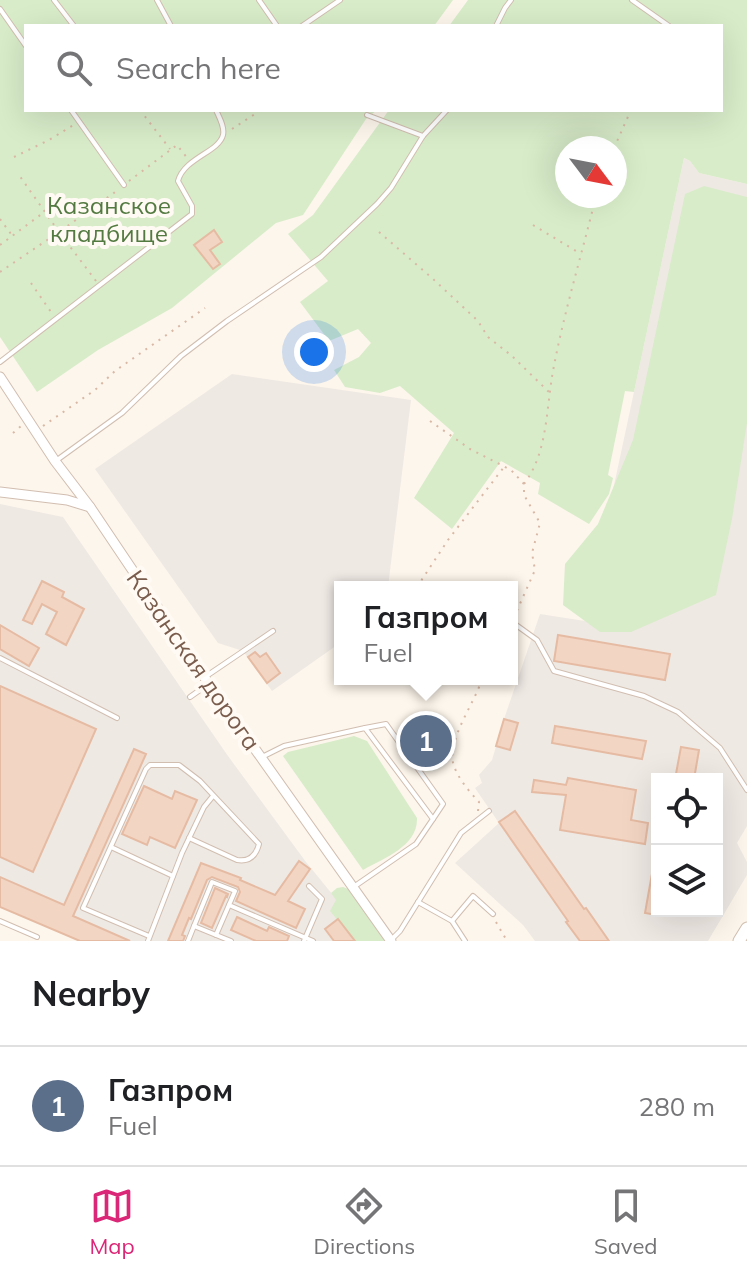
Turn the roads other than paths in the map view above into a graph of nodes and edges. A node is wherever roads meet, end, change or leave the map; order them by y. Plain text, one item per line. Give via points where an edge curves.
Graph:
1 (54, 0) edge
2 (157, 0) edge
3 (259, 0) edge
4 (340, 0) edge
5 (511, 0) edge
6 (632, 0) edge
7 (0, 9) edge
8 (72, 24) edge
9 (170, 24) edge
10 (276, 24) edge
11 (305, 24) edge
12 (497, 24) edge
13 (666, 24) edge
14 (24, 43) edge
15 (72, 112) edge
16 (217, 112) edge
17 (445, 112) edge
18 (367, 115) dead end
19 (423, 136) junction
20 (124, 185) road end
21 (0, 362) edge
22 (0, 377) edge
23 (55, 461) junction
24 (0, 492) edge
25 (90, 507) junction
26 (518, 626) edge
27 (273, 631) dead end
28 (0, 658) edge
29 (207, 680) junction
30 (190, 697) dead end
31 (117, 718) dead end
32 (365, 728) junction
33 (262, 758) junction
34 (747, 790) edge
35 (213, 796) junction
36 (489, 811) dead end
37 (433, 819) junction
38 (189, 838) junction
39 (111, 847) junction
40 (173, 876) junction
41 (309, 886) dead end
42 (353, 887) junction
43 (418, 902) junction
44 (229, 905) junction
45 (493, 914) road end
46 (0, 921) edge
47 (452, 921) junction
48 (194, 926) junction
49 (747, 928) edge
50 (216, 935) junction
51 (37, 937) dead end
52 (149, 939) edge
53 (305, 939) edge
54 (188, 941) edge
55 (231, 941) edge
56 (313, 941) edge
57 (391, 941) edge
58 (465, 941) edge
59 (739, 941) edge

1 - 8 lane
2 - 9 lane
3 - 10 lane
4 - 11 lane
5 - 12 lane
6 - 13 lane
7 - 14 lane
15 - 20 lane
16 - 21 lane via 223,136 184,168 178,181 192,214
17 - 19 lane
18 - 19 lane
19 - 23 lane via 391,188 321,257 181,356 122,413
22 - 23 street, Казанская дорога
23 - 25 street, Казанская дорога
24 - 25 street
25 - 29 street, Казанская дорога
26 - 34 lane via 537,640 554,671 644,696 678,712 720,748
27 - 29 lane
28 - 31 lane
29 - 30 lane
29 - 33 street, Казанская дорога
32 - 33 lane via 284,746
32 - 37 lane
32 - 37 lane via 386,724 443,804
33 - 42 street, Казанская дорога
35 - 38 lane
35 - 38 lane via 259,844 257,852 237,860
35 - 39 lane via 179,765 150,765
36 - 43 lane via 461,833
37 - 42 lane via 416,844
38 - 40 lane
39 - 40 lane
39 - 52 lane via 83,908
40 - 52 lane
41 - 53 lane via 322,899
42 - 57 street, Казанская дорога
43 - 47 lane
43 - 57 lane
44 - 48 lane via 235,891 212,882
44 - 50 lane
44 - 53 lane
45 - 47 lane via 473,896
46 - 51 lane
47 - 58 lane
48 - 50 lane
48 - 54 lane
49 - 59 street
50 - 55 lane
53 - 56 lane

